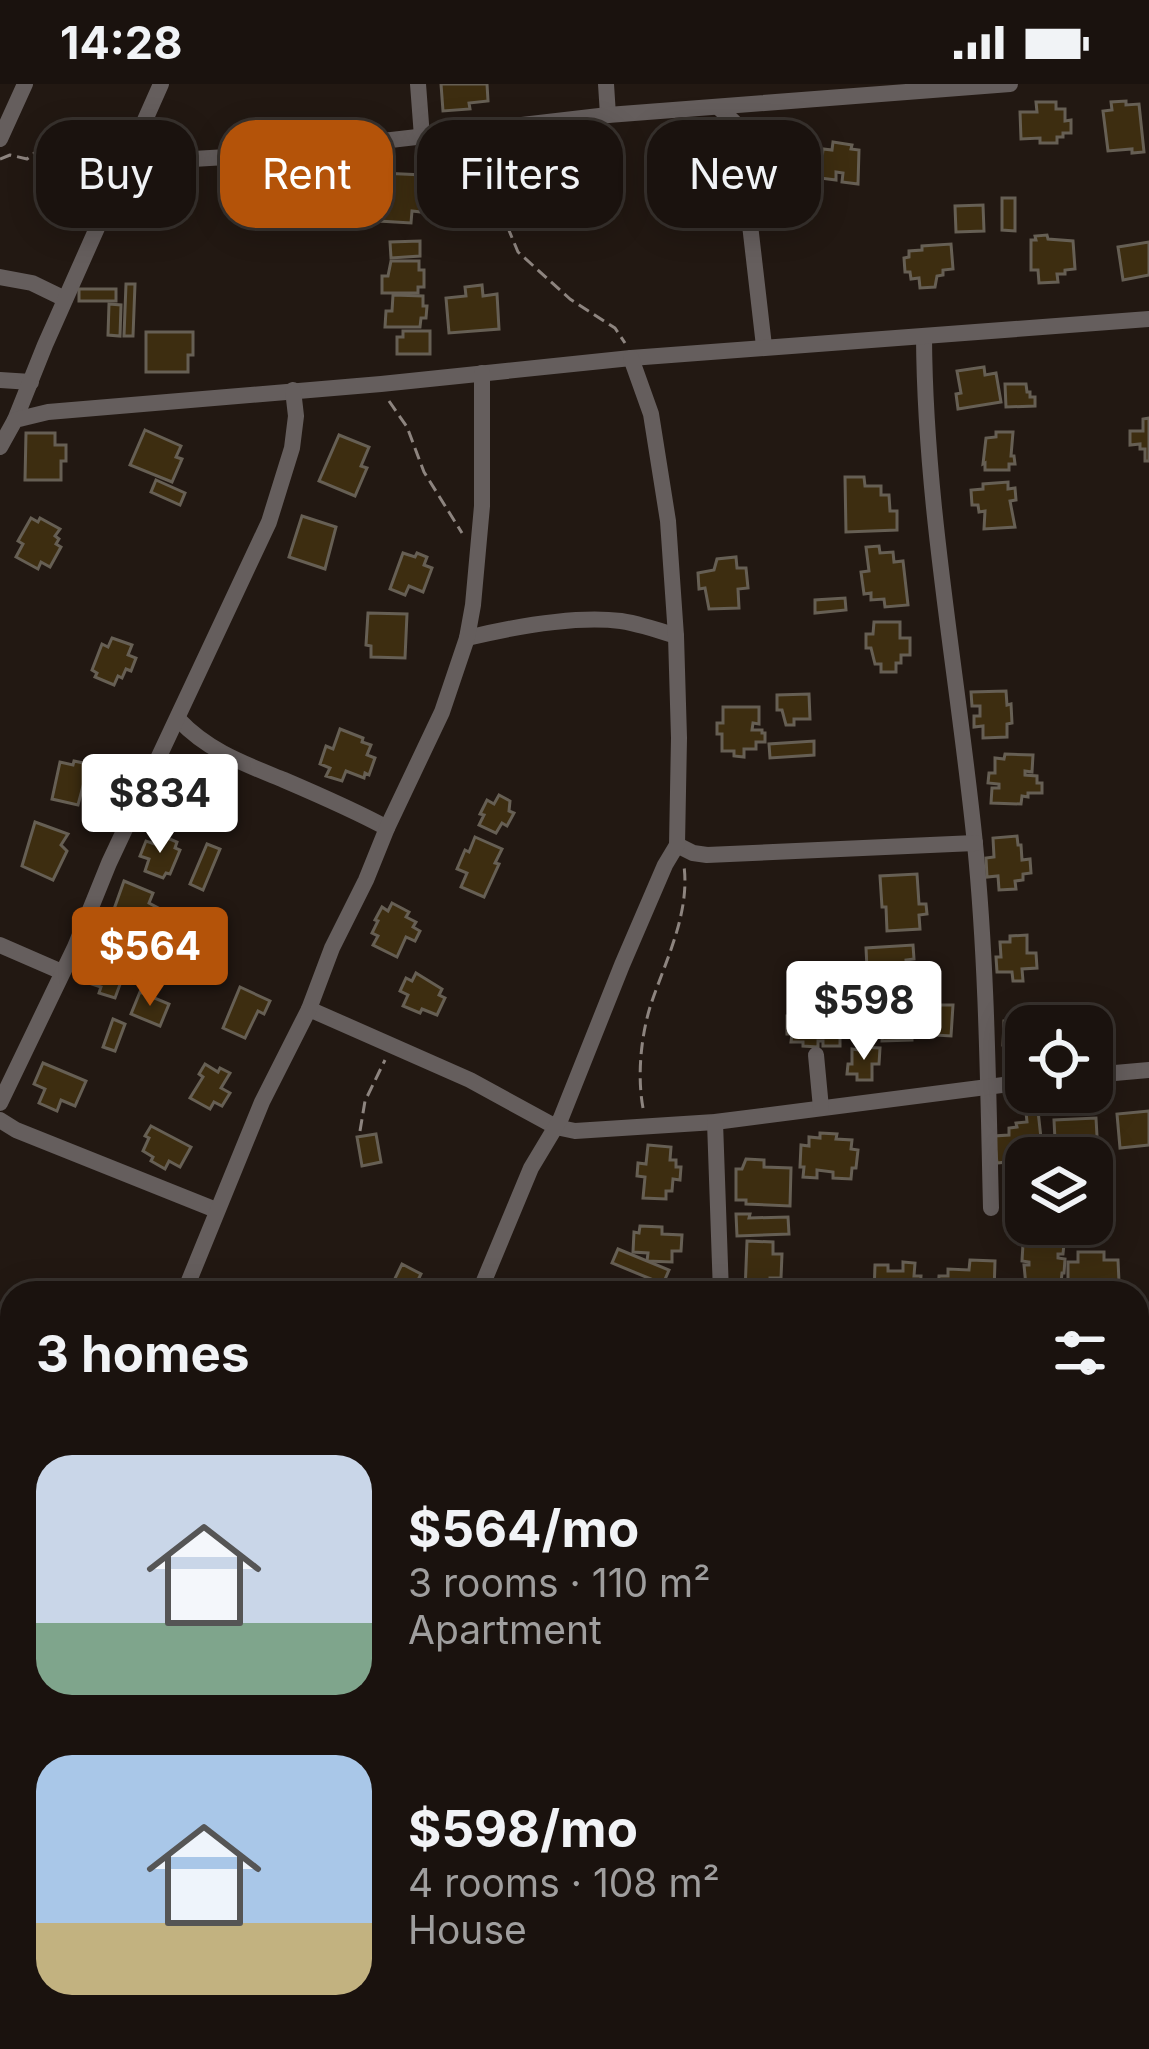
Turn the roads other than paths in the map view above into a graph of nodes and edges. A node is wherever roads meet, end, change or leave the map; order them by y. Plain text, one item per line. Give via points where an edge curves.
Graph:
1 (26, 84) edge
2 (160, 84) edge
3 (418, 84) edge
4 (606, 84) edge
5 (1010, 84) edge
6 (971, 85) edge
7 (718, 107) junction
8 (608, 115) junction
9 (144, 120) edge
10 (421, 120) edge
11 (569, 120) edge
12 (417, 138) edge
13 (0, 139) edge
14 (196, 159) edge
15 (97, 228) edge
16 (0, 278) edge
17 (64, 299) junction
18 (1149, 320) edge
19 (924, 337) junction
20 (764, 346) junction
21 (631, 358) junction
22 (482, 373) junction
23 (0, 380) edge
24 (31, 382) junction
25 (293, 390) junction
26 (15, 420) junction
27 (0, 447) edge
28 (473, 605) junction
29 (507, 628) junction
30 (676, 636) junction
31 (467, 638) junction
32 (178, 720) junction
33 (387, 828) junction
34 (975, 843) junction
35 (677, 845) junction
36 (0, 945) edge
37 (62, 972) junction
38 (309, 1009) junction
39 (816, 1055) dead end
40 (1149, 1070) edge
41 (1113, 1073) edge
42 (1005, 1084) edge
43 (988, 1086) junction
44 (0, 1103) edge
45 (821, 1108) junction
46 (0, 1120) edge
47 (716, 1122) junction
48 (556, 1127) junction
49 (991, 1208) dead end
50 (216, 1210) junction
51 (189, 1281) edge
52 (484, 1281) edge
53 (721, 1281) edge

1 - 13 street
2 - 9 street
3 - 10 street
4 - 8 street
5 - 6 street
6 - 7 street
7 - 8 street
7 - 20 street via 740,138
8 - 11 street
12 - 14 street
15 - 17 street
16 - 17 street
17 - 24 street
18 - 19 street
19 - 20 street
19 - 34 street via 935,515
20 - 21 street
21 - 22 street
21 - 30 street via 661,468
22 - 25 street
22 - 28 street
23 - 24 street
24 - 26 street
25 - 26 street
25 - 32 street via 282,487
26 - 27 street
28 - 29 street
28 - 31 street
29 - 30 street via 615,620
29 - 31 street
30 - 35 street
31 - 33 street
32 - 33 street via 219,752
32 - 37 street
33 - 38 street
34 - 35 street via 707,855
34 - 43 street
35 - 48 street
36 - 37 street
37 - 44 street
38 - 48 street
38 - 50 street
39 - 45 street
40 - 41 street
42 - 43 street
43 - 45 street
43 - 49 street
45 - 47 street
46 - 50 street
47 - 48 street
47 - 53 street
48 - 52 street
50 - 51 street

